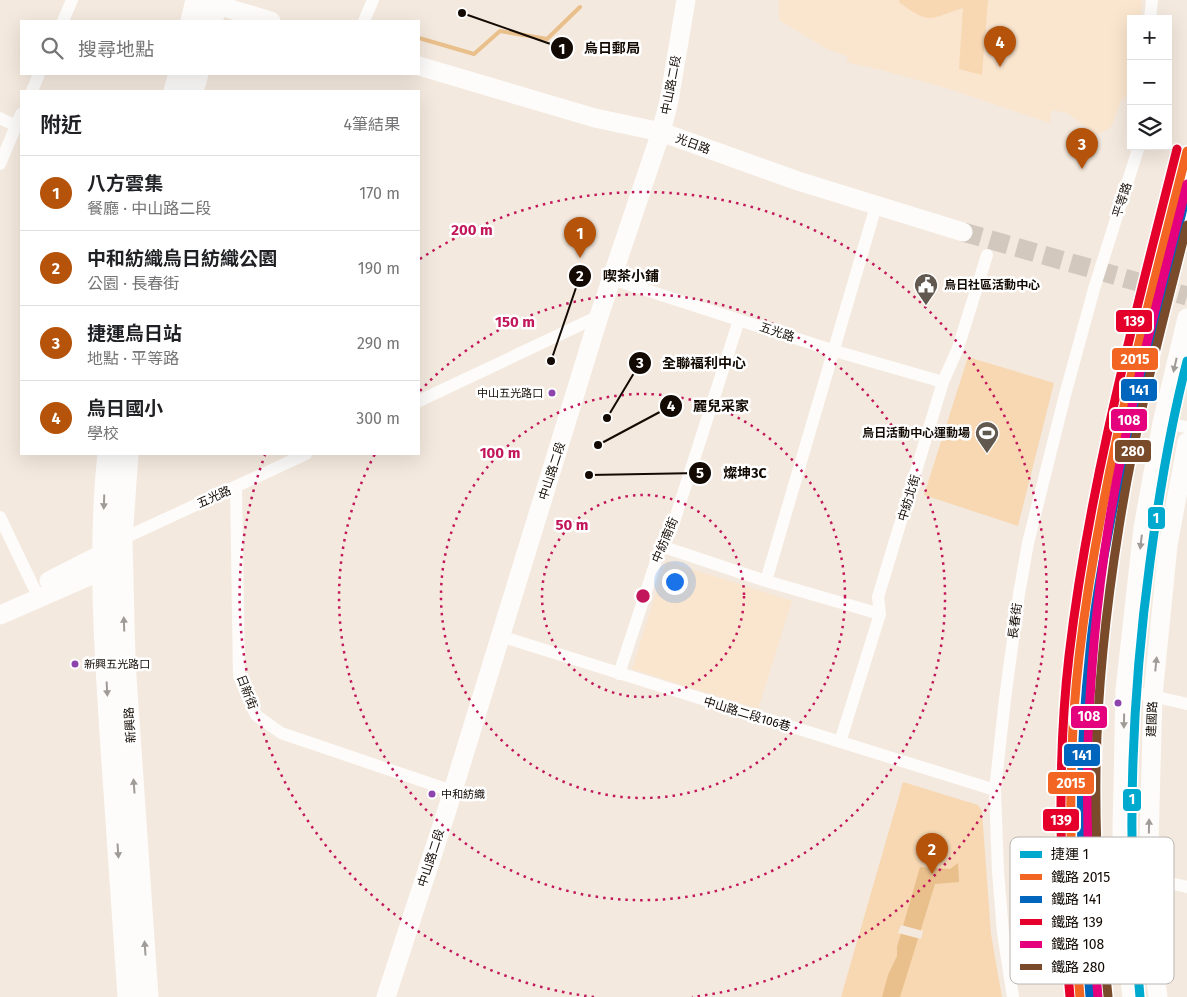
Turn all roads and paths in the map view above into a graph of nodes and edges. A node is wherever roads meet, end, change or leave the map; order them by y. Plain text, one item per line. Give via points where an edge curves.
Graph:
1 (72, 0) edge
2 (373, 0) edge
3 (686, 0) edge
4 (1152, 0) edge
5 (208, 5) edge
6 (1150, 15) edge
7 (63, 20) edge
8 (192, 20) edge
9 (268, 20) edge
10 (364, 20) edge
11 (420, 66) edge
12 (39, 75) edge
13 (179, 75) edge
14 (198, 75) edge
15 (32, 90) edge
16 (174, 90) edge
17 (194, 90) edge
18 (0, 118) edge
19 (19, 120) edge
20 (661, 132) junction
21 (1138, 150) edge
22 (0, 164) edge
23 (876, 206) junction
24 (963, 232) tunnel mouth
25 (1105, 254) joint
26 (987, 255) dead end
27 (612, 279) junction
28 (599, 316) junction
29 (1187, 318) edge
30 (739, 320) junction
31 (834, 351) junction
32 (943, 382) junction
33 (420, 401) edge
34 (1162, 423) junction
35 (1187, 428) edge
36 (1187, 442) edge
37 (108, 455) edge
38 (128, 455) edge
39 (304, 455) edge
40 (236, 487) junction
41 (0, 516) edge
42 (122, 540) junction
43 (661, 546) junction
44 (102, 562) junction
45 (766, 581) junction
46 (34, 588) junction
47 (0, 603) edge
48 (880, 614) junction
49 (0, 615) edge
50 (500, 636) junction
51 (619, 674) junction
52 (1125, 690) junction
53 (1153, 695) junction
54 (1187, 704) edge
55 (840, 742) junction
56 (995, 790) junction
57 (452, 791) junction
58 (1122, 837) edge
59 (1149, 837) edge
60 (1174, 884) edge
61 (1187, 887) edge
62 (1010, 978) edge
63 (1011, 984) edge
64 (1130, 984) edge
65 (1157, 984) edge
66 (128, 997) edge
67 (148, 997) edge
68 (386, 997) edge
69 (1013, 997) edge
70 (1132, 997) edge
71 (1158, 997) edge

1 - 7 street
2 - 10 street
3 - 20 main road, 中山路二段
4 - 6 street
5 - 8 main road
5 - 9 main road
11 - 20 main road, 光日路 via 595,118
12 - 15 street
13 - 16 main road
14 - 17 main road
18 - 19 street
19 - 22 street
20 - 23 main road, 光日路
20 - 27 main road, 中山路二段
21 - 25 street, 平等路
23 - 24 main road, 光日路
23 - 31 street
25 - 56 street, 長春街 via 1065,394 1028,543 1004,700
26 - 32 street, 中紡北街 via 958,348
27 - 28 main road, 中山路二段
27 - 30 street, 五光路
28 - 33 street
28 - 50 main road, 中山路二段
29 -> 34 main road
30 - 31 street, 五光路
30 - 43 street, 中紡南街 via 671,531
31 - 32 street, 五光路
31 - 45 street
32 - 48 street, 中紡北街 via 878,597
34 - 35 street
34 -> 52 main road via 1143,528
53 -> 36 main road, 建國路 via 1168,545
37 -> 44 main road, 新興路
38 - 42 main road, 新興路
39 - 40 street, 五光路
40 - 42 street, 五光路
40 - 57 street, 日新街 via 239,676 256,716 281,733
41 - 46 street
42 - 44 main road
67 -> 42 main road, 新興路 via 126,662
43 - 45 street
43 - 51 street, 中紡南街
44 - 46 main road
44 - 49 main road
44 -> 66 main road, 新興路
45 - 48 street
46 - 47 main road
48 - 55 street, 中紡北街
50 - 51 street, 中山路二段106巷
50 - 57 main road, 中山路二段
51 - 55 street, 中山路二段106巷
52 - 53 street
52 -> 58 main road
53 - 54 street
59 -> 53 main road, 建國路
55 - 56 street, 中山路二段106巷
56 - 62 street, 長春街 via 998,871
57 - 68 main road, 中山路二段
60 - 61 street
63 - 69 street, 長春街
64 -> 70 main road
65 - 71 main road, 建國路

